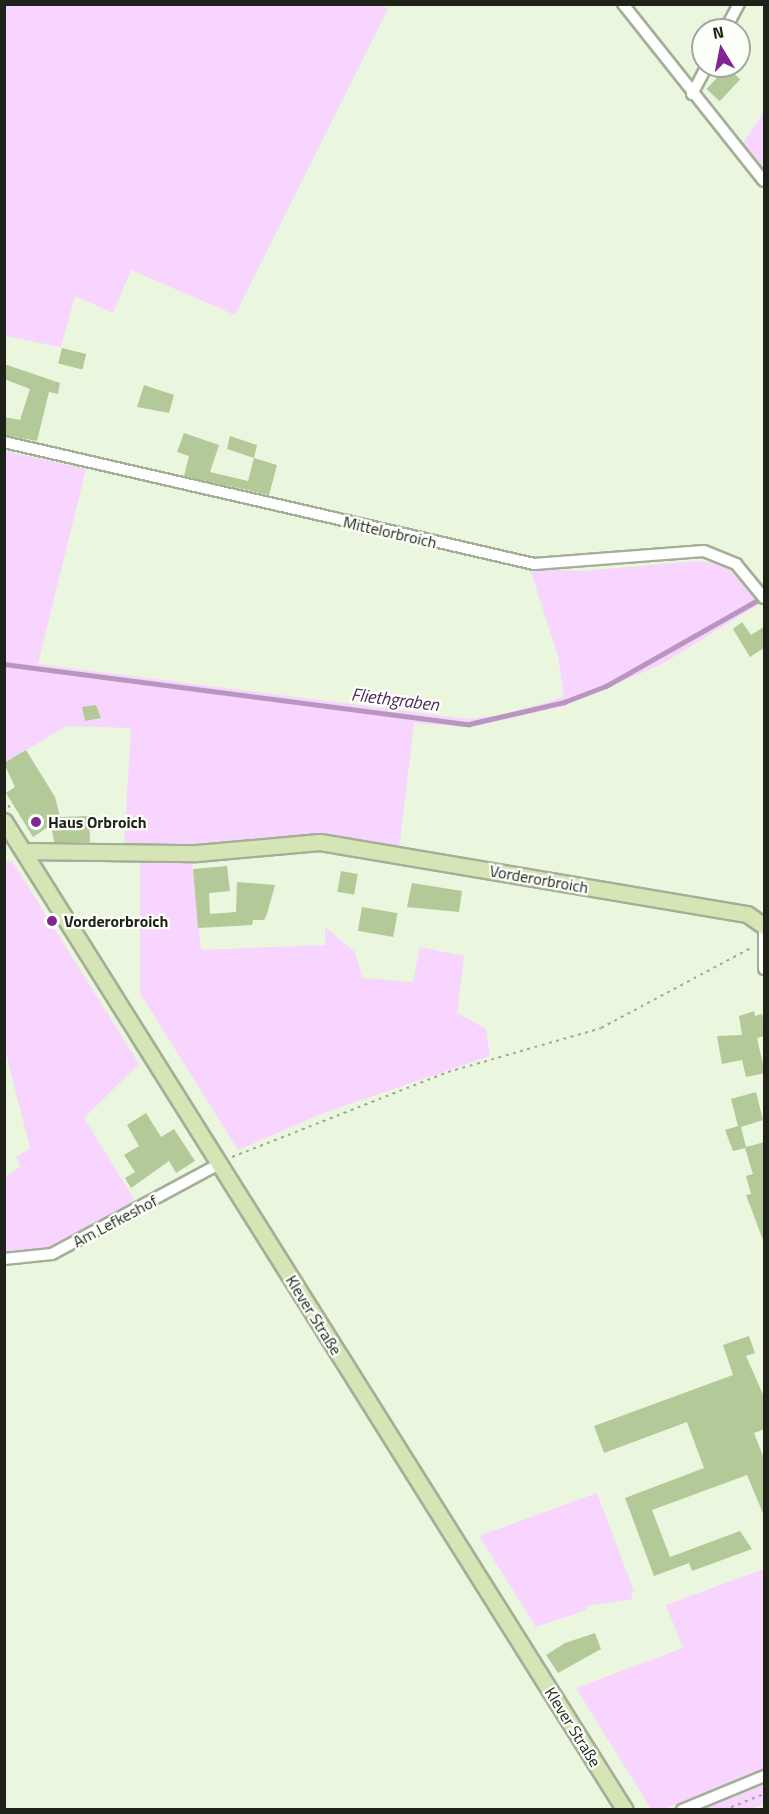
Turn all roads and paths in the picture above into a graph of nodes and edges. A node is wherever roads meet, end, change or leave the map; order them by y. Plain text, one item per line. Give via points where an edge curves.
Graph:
1 (623, 4) edge
2 (739, 4) edge
3 (731, 18) edge
4 (701, 78) edge
5 (692, 94) junction
6 (765, 181) edge
7 (4, 442) edge
8 (765, 598) edge
9 (5, 824) edge
10 (23, 851) junction
11 (764, 930) edge
12 (765, 969) edge
13 (219, 1164) junction
14 (4, 1259) edge
15 (765, 1776) edge
16 (765, 1794) edge
17 (625, 1809) edge
18 (682, 1809) edge
19 (724, 1809) edge

1 - 5 street
2 - 3 street
4 - 5 street
5 - 6 street
7 - 8 street, Mittelorbroich via 534,564 704,551 736,564
9 - 10 street, Klever Straße
10 - 11 street, Vorderorbroich via 197,853 320,842 747,914
10 - 13 street, Klever Straße
11 - 12 street
11 - 13 path via 661,1000 601,1028 448,1072 326,1117
13 - 14 street, Am Lefkeshof via 52,1254
13 - 17 street, Klever Straße
15 - 18 street
16 - 19 path

